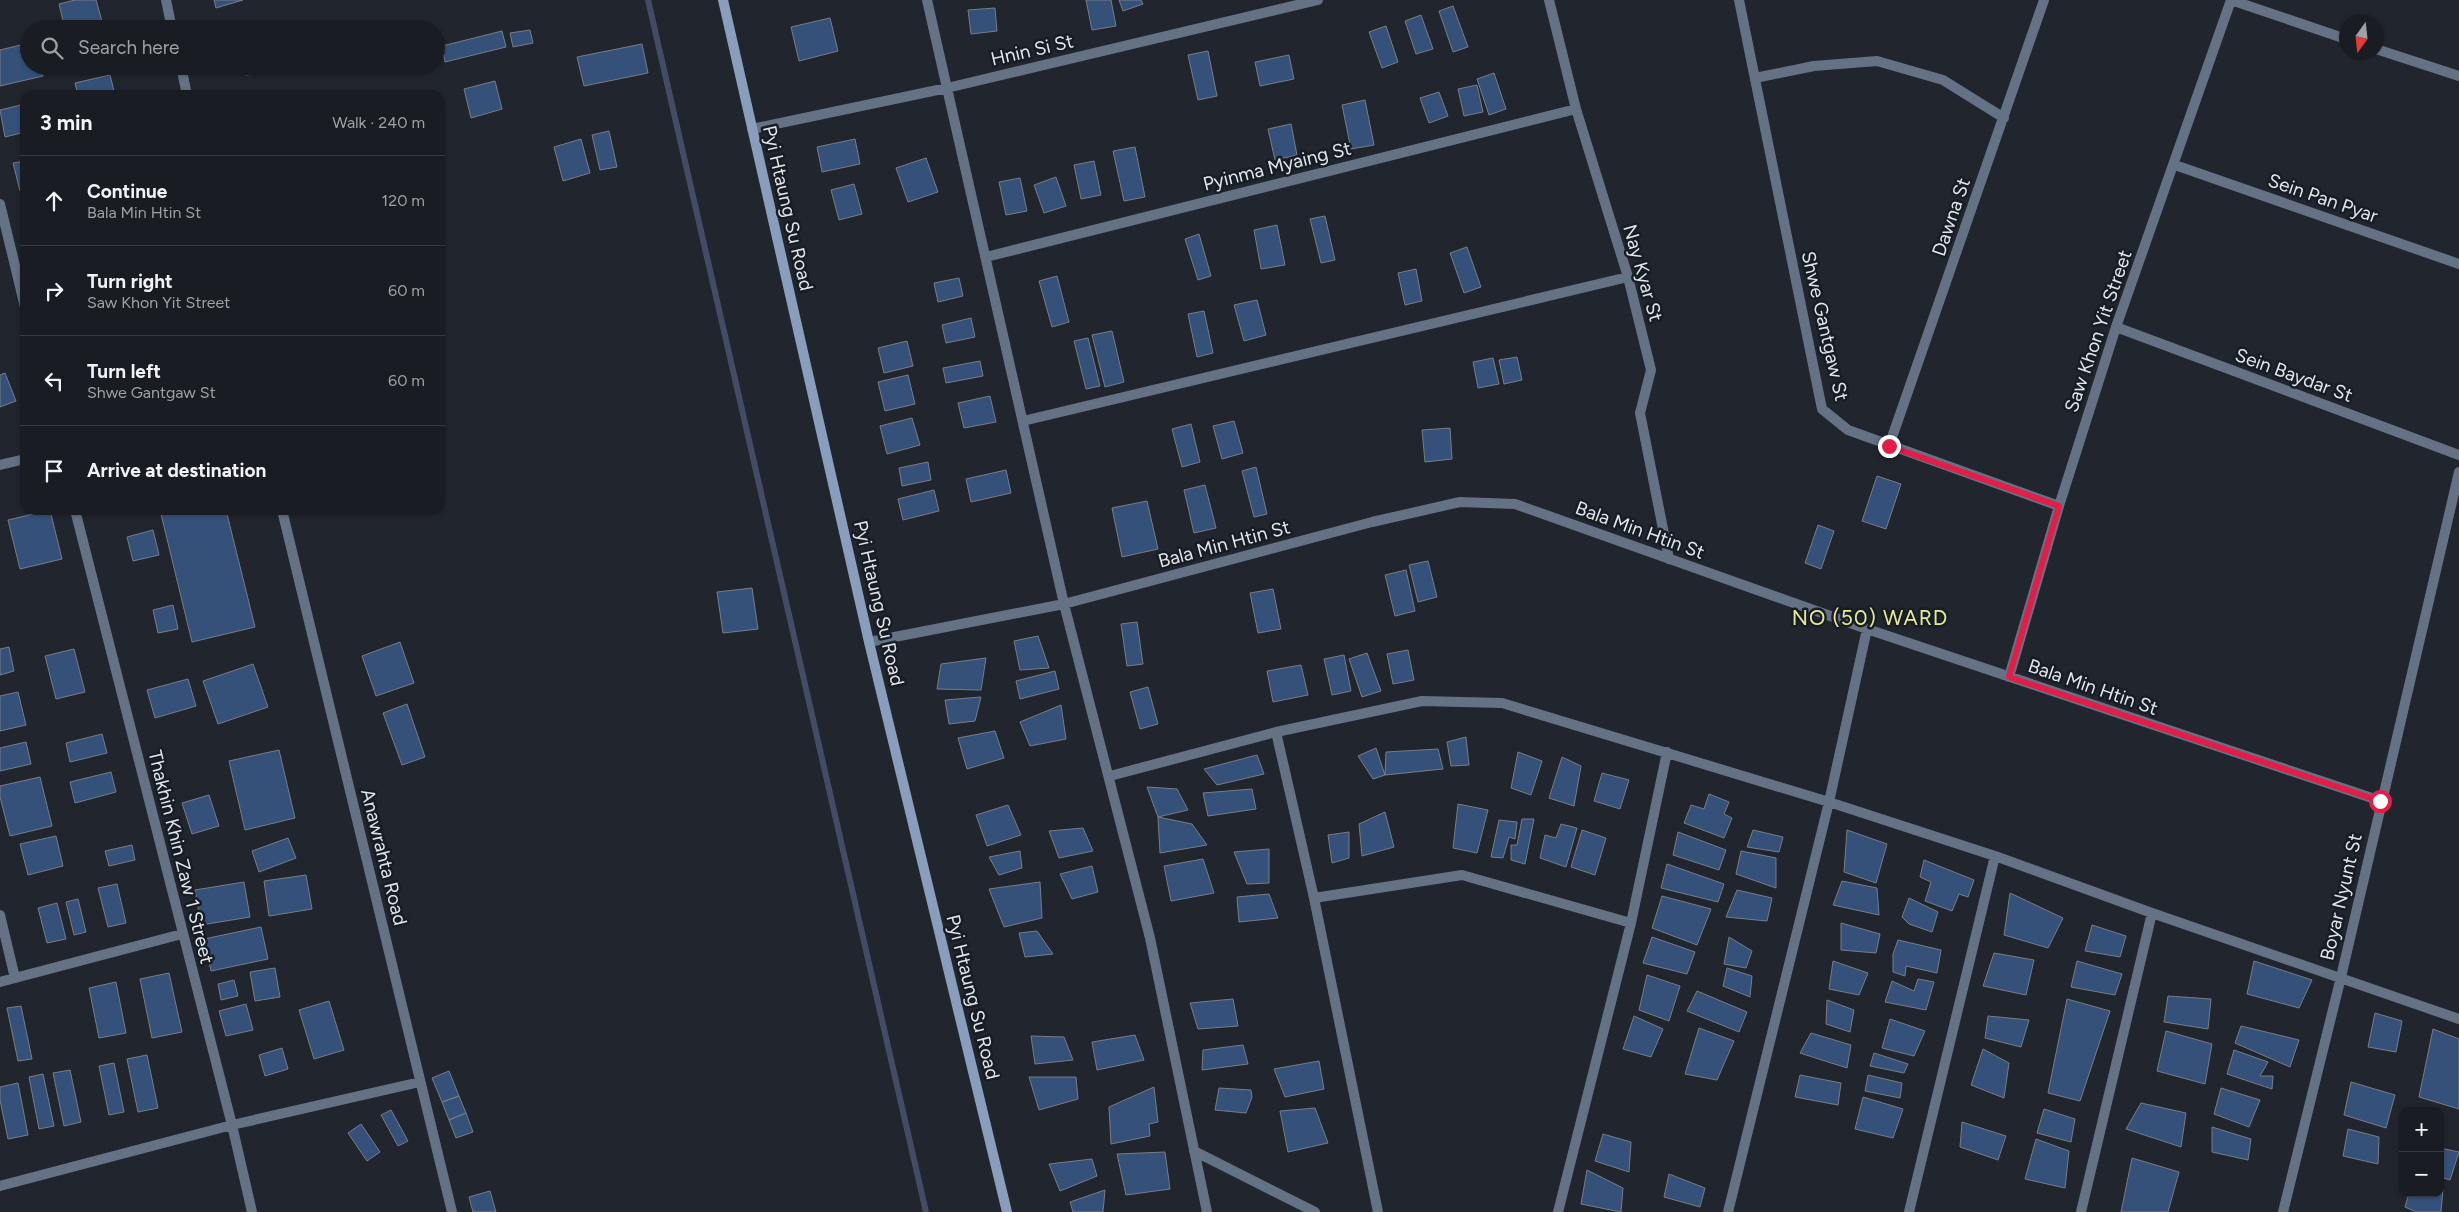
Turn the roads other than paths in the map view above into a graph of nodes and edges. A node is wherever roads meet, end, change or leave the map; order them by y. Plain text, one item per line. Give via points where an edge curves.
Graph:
1 (166, 0) edge
2 (723, 0) edge
3 (927, 0) edge
4 (1318, 0) edge
5 (1549, 0) edge
6 (1739, 0) edge
7 (2044, 0) edge
8 (2231, 0) edge
9 (170, 20) edge
10 (2339, 36) edge
11 (2384, 52) edge
12 (183, 75) edge
13 (2459, 76) edge
14 (1755, 78) junction
15 (947, 88) junction
16 (186, 90) edge
17 (1576, 109) junction
18 (2004, 118) junction
19 (752, 129) junction
20 (2175, 165) junction
21 (0, 204) edge
22 (986, 257) junction
23 (2459, 264) edge
24 (1628, 277) junction
25 (20, 286) edge
26 (2116, 327) junction
27 (1022, 421) junction
28 (1889, 446) junction
29 (2459, 455) edge
30 (20, 460) edge
31 (0, 465) edge
32 (2459, 472) edge
33 (2059, 506) junction
34 (76, 515) edge
35 (283, 515) edge
36 (1669, 559) junction
37 (1064, 604) junction
38 (1867, 630) junction
39 (869, 642) junction
40 (2009, 677) junction
41 (1276, 732) junction
42 (1667, 752) junction
43 (1110, 776) junction
44 (2380, 801) junction
45 (1829, 802) junction
46 (1995, 856) junction
47 (1314, 898) junction
48 (2152, 913) junction
49 (0, 915) edge
50 (1631, 923) junction
51 (182, 934) junction
52 (2341, 977) junction
53 (14, 978) junction
54 (0, 982) edge
55 (2459, 1020) edge
56 (420, 1082) junction
57 (232, 1125) junction
58 (1194, 1151) junction
59 (0, 1186) edge
60 (252, 1212) edge
61 (452, 1212) edge
62 (1007, 1212) edge
63 (1207, 1212) edge
64 (1315, 1212) edge
65 (1378, 1212) edge
66 (1558, 1212) edge
67 (1728, 1212) edge
68 (1909, 1212) edge
69 (2080, 1212) edge
70 (2283, 1212) edge

1 - 9 street
2 - 19 main road, Pyi Htaung Su Road
3 - 15 street
4 - 15 street, Hnin Si St
5 - 17 street, Nay Kyar St
6 - 14 street, Shwe Gantgaw St
7 - 18 street, Dawna St
8 - 10 street
8 - 20 street, Saw Khon Yit Street
11 - 13 street
12 - 16 street
14 - 18 street via 1814,66 1877,60 1943,80
14 - 28 street, Shwe Gantgaw St via 1822,409 1848,430
15 - 19 street, Hnin Si St
15 - 22 street
17 - 22 street, Pyinma Myaing St
17 - 24 street, Nay Kyar St
18 - 28 street, Dawna St
19 - 39 main road, Pyi Htaung Su Road
20 - 23 street, Sein Pan Pyar
20 - 26 street, Saw Khon Yit Street
21 - 25 street
22 - 27 street
24 - 27 street
24 - 36 street, Nay Kyar St via 1651,370 1640,413
26 - 29 street, Sein Baydar St
26 - 33 street, Saw Khon Yit Street
27 - 37 street
28 - 33 street, Shwe Gantgaw St
30 - 31 street
32 - 44 street, Boyar Nyunt St
33 - 40 street, Saw Khon Yit Street
34 - 51 street, Thakhin Khin Zaw 1 Street
35 - 56 street, Anawrahta Road
36 - 37 street, Bala Min Htin St via 1515,504 1460,502 1372,522
36 - 38 street, Bala Min Htin St
37 - 39 street, Bala Min Htin St
37 - 43 street
38 - 40 street, Bala Min Htin St
38 - 45 street
39 - 62 main road, Pyi Htaung Su Road
40 - 44 street, Bala Min Htin St
41 - 42 street via 1422,701 1502,702
41 - 43 street
41 - 47 street
42 - 45 street
42 - 50 street
43 - 58 street via 1150,938
44 - 52 street, Boyar Nyunt St
45 - 46 street
45 - 67 street
46 - 48 street
46 - 68 street
47 - 50 street via 1462,875
47 - 65 street
48 - 52 street
48 - 69 street
49 - 53 street
50 - 66 street
51 - 53 street
51 - 57 street, Thakhin Khin Zaw 1 Street
52 - 55 street
52 - 70 street, Boyar Nyunt St
53 - 54 street
56 - 57 street
56 - 61 street, Anawrahta Road
57 - 59 street
57 - 60 street, Thakhin Khin Zaw 1 Street
58 - 63 street
58 - 64 street

